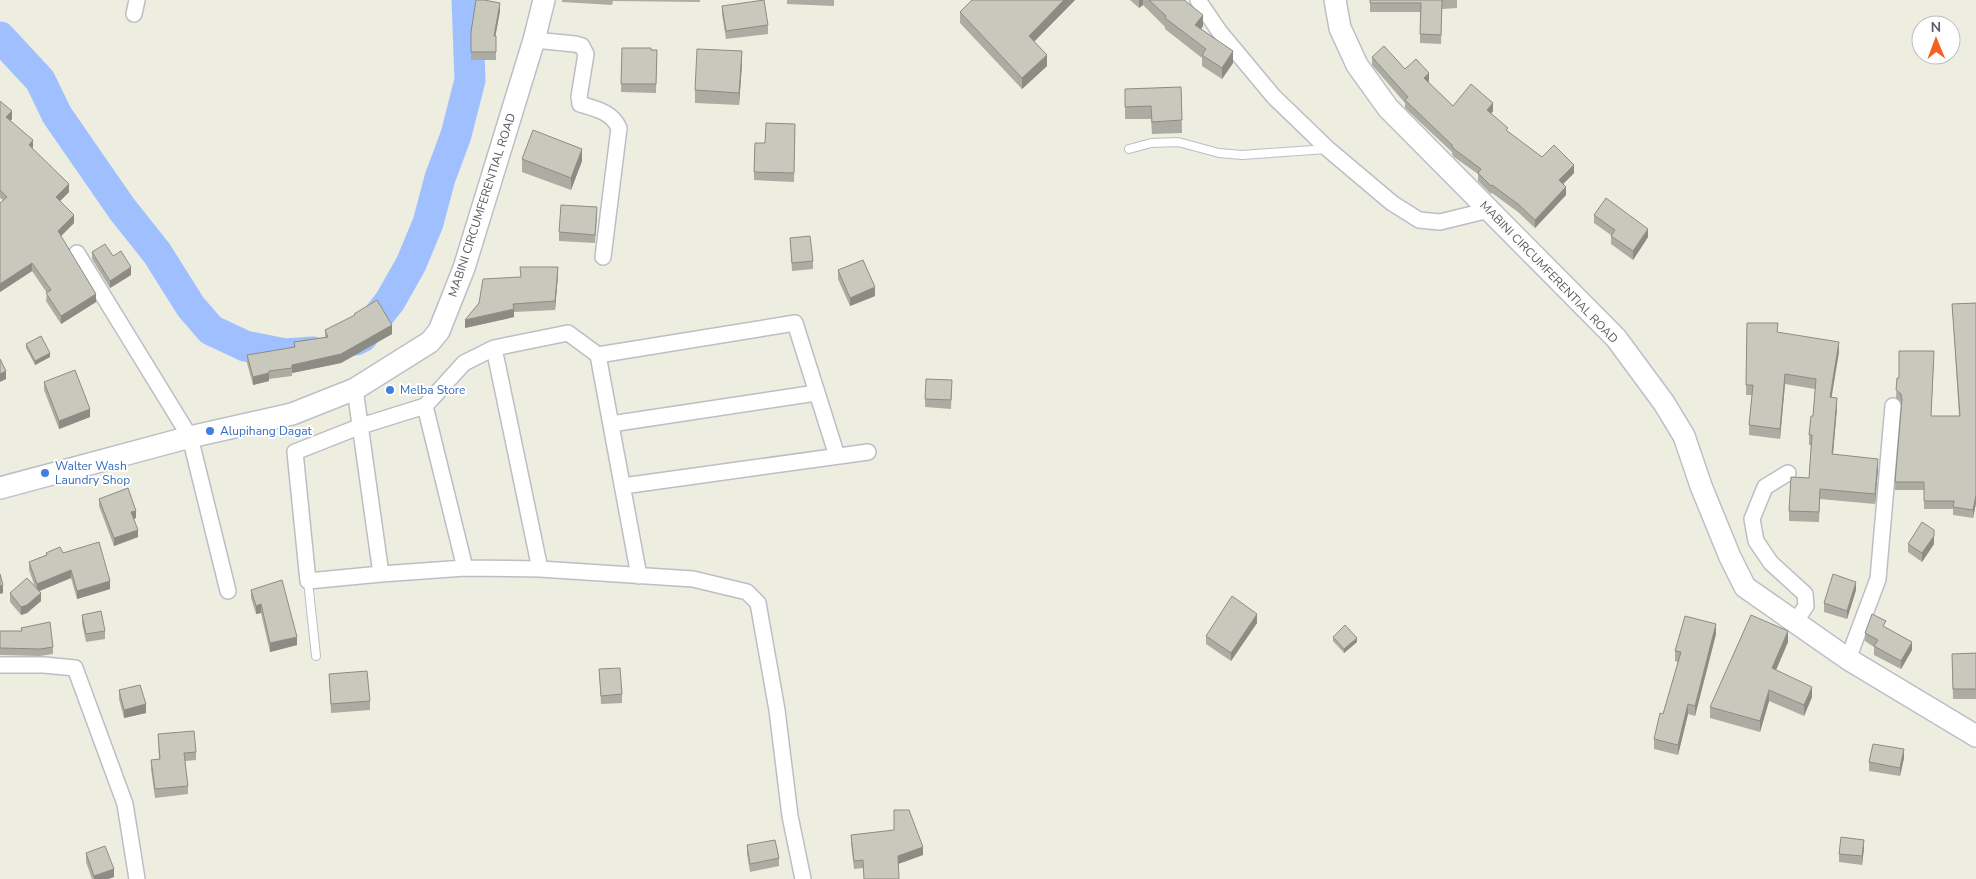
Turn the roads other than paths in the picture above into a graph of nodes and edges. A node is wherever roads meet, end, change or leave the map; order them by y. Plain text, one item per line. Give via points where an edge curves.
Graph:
1 (544, 0) edge
2 (1198, 0) edge
3 (1335, 0) edge
4 (534, 40) junction
5 (1130, 149) dead end
6 (1328, 149) junction
7 (1489, 210) junction
8 (77, 253) dead end
9 (603, 257) dead end
10 (494, 348) junction
11 (598, 355) junction
12 (355, 389) junction
13 (816, 393) junction
14 (425, 406) junction
15 (1893, 406) dead end
16 (611, 424) junction
17 (361, 426) junction
18 (190, 437) junction
19 (868, 452) dead end
20 (837, 456) junction
21 (1788, 473) dead end
22 (623, 486) junction
23 (0, 488) edge
24 (465, 568) junction
25 (540, 569) junction
26 (382, 574) junction
27 (639, 576) junction
28 (308, 581) junction
29 (228, 591) dead end
30 (1796, 622) junction
31 (316, 656) dead end
32 (1848, 659) junction
33 (0, 665) edge
34 (1976, 736) edge
35 (137, 879) edge
36 (803, 879) edge

1 - 4 main road, MABINI CIRCUMFERENTIAL ROAD
2 - 6 street via 1219,31 1274,97
3 - 7 main road, MABINI CIRCUMFERENTIAL ROAD via 1340,28 1357,65 1388,108
4 - 9 street via 582,46 586,54 580,104 609,114 619,128
4 - 12 main road, MABINI CIRCUMFERENTIAL ROAD via 464,268 439,331 430,342
5 - 6 lane via 1151,143 1178,142 1218,153 1242,155
6 - 7 street via 1392,203 1419,220 1440,222
7 - 30 main road, MABINI CIRCUMFERENTIAL ROAD via 1616,338 1684,436 1730,557 1746,587
8 - 18 street
10 - 11 street via 568,333
10 - 14 street via 464,363
10 - 25 street
11 - 13 street via 795,323
11 - 16 street
12 - 17 street
12 - 18 main road, MABINI CIRCUMFERENTIAL ROAD via 292,414
13 - 16 street
13 - 20 street
14 - 17 street
14 - 24 street
15 - 32 street via 1878,579
16 - 22 street
17 - 26 street
17 - 28 street via 295,452
18 - 23 main road, MABINI CIRCUMFERENTIAL ROAD
18 - 29 street
19 - 20 street
20 - 22 street
21 - 30 street via 1765,487 1752,519 1756,541 1766,556 1805,594 1806,606
22 - 27 street
24 - 25 street
24 - 26 street
25 - 27 street
26 - 28 street
27 - 36 street via 692,579 747,592 758,603 777,710 790,816
28 - 31 lane
30 - 32 main road, MABINI CIRCUMFERENTIAL ROAD
32 - 34 main road, MABINI CIRCUMFERENTIAL ROAD
33 - 35 street via 75,668 125,804

